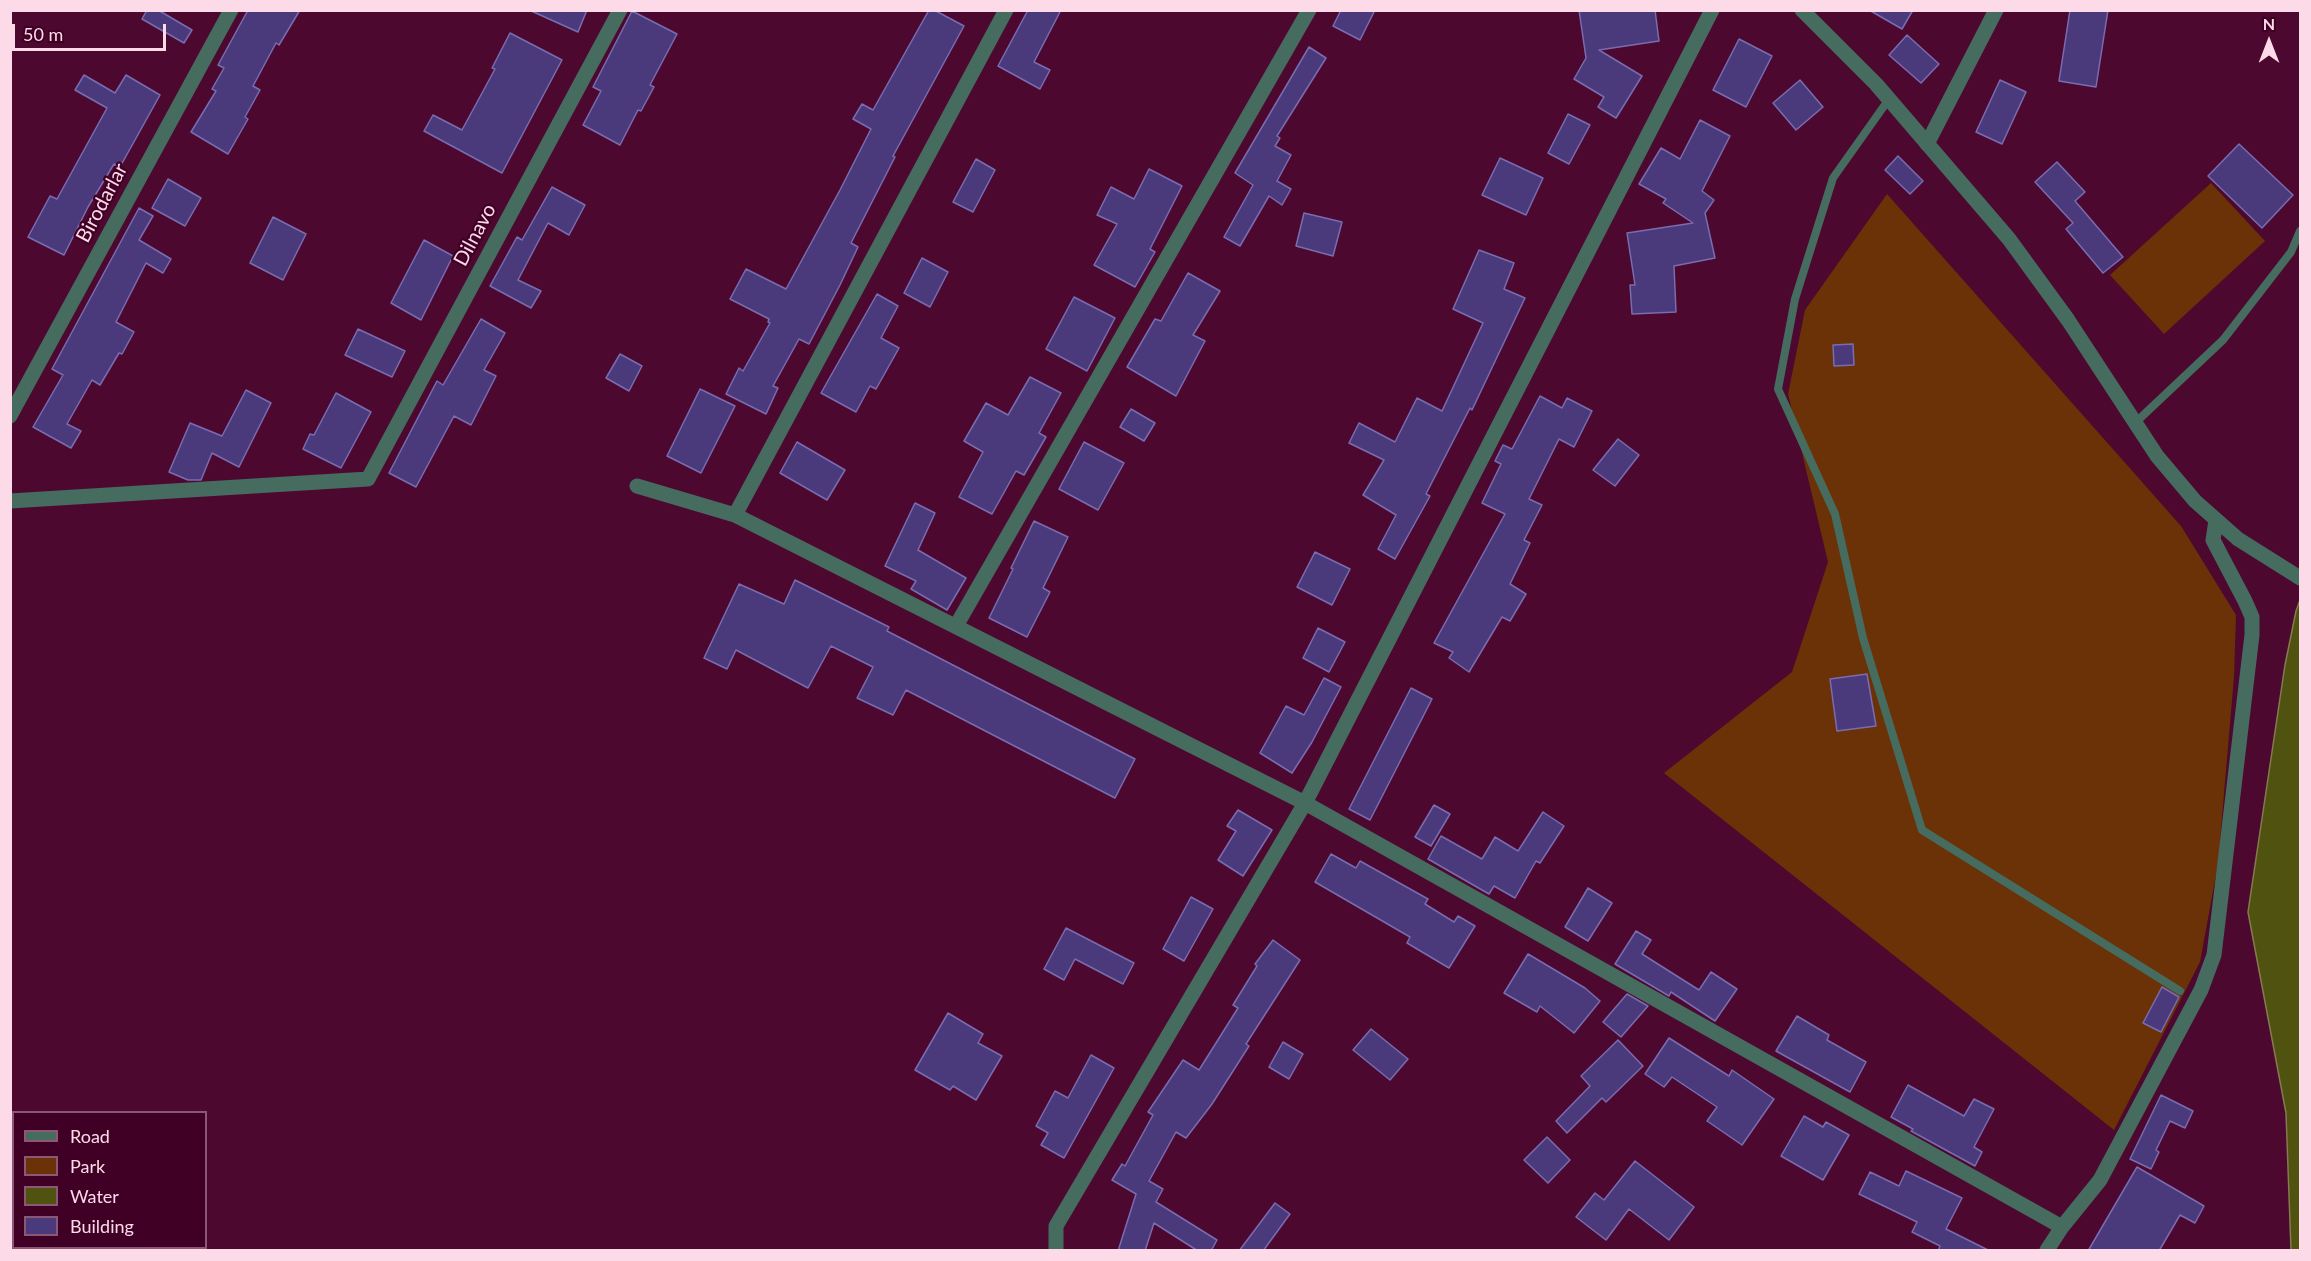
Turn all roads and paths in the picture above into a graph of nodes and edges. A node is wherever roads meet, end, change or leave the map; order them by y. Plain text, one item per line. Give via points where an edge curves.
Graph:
1 (231, 10) edge
2 (620, 10) edge
3 (1006, 10) edge
4 (1309, 10) edge
5 (1712, 10) edge
6 (1802, 10) edge
7 (1996, 10) edge
8 (1889, 99) junction
9 (1927, 144) junction
10 (2301, 231) edge
11 (10, 416) edge
12 (2135, 423) junction
13 (637, 486) dead end
14 (10, 501) edge
15 (735, 515) junction
16 (2216, 520) junction
17 (2301, 578) edge
18 (956, 626) junction
19 (1305, 803) junction
20 (2180, 991) dead end
21 (2062, 1227) junction
22 (1056, 1251) edge
23 (2047, 1251) edge

1 - 11 street, Birodarlar
2 - 14 street, Dilnavo via 368,479
3 - 15 street
4 - 18 street
5 - 19 street
6 - 8 street
7 - 9 street
8 - 9 street
8 - 20 lane via 1833,178 1795,299 1778,389 1835,514 1863,638 1922,830
9 - 12 street via 2009,239
10 - 12 lane via 2291,252 2223,340
12 - 16 street via 2157,456
13 - 15 street
15 - 18 street
16 - 17 street via 2238,539
16 - 21 street via 2213,540 2252,617 2252,635 2214,955 2200,990 2100,1180
18 - 19 street
19 - 21 street
19 - 22 street via 1056,1226
21 - 23 street

